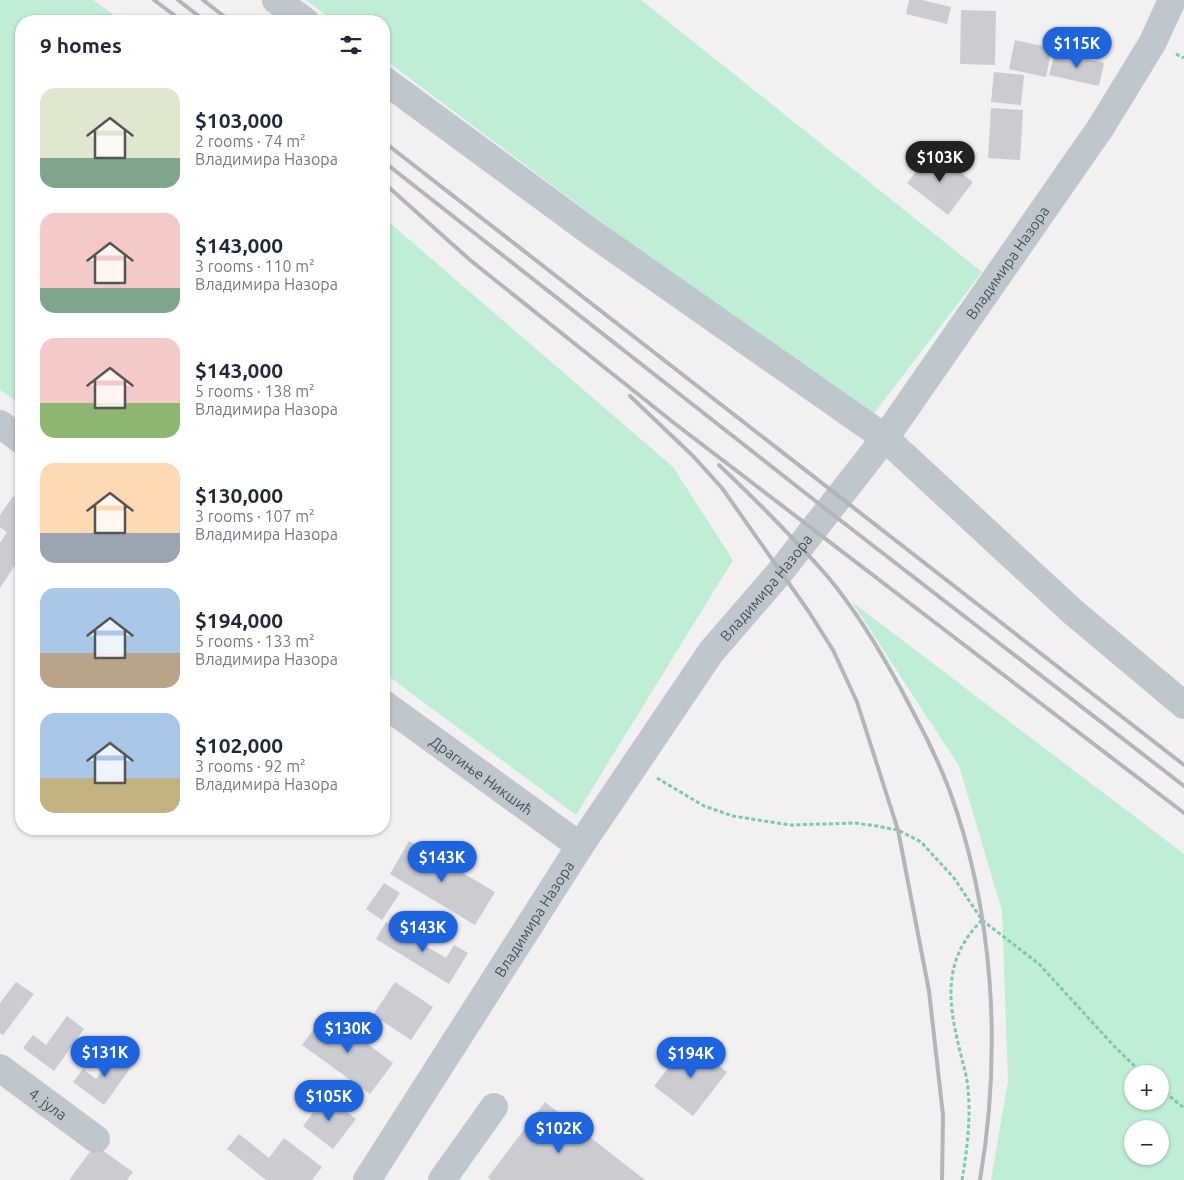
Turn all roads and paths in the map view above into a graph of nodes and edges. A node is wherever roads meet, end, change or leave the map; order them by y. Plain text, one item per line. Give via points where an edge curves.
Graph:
1 (276, 0) edge
2 (1172, 0) edge
3 (297, 15) edge
4 (390, 84) edge
5 (0, 424) edge
6 (15, 435) edge
7 (885, 438) junction
8 (1184, 705) edge
9 (390, 708) edge
10 (635, 764) junction
11 (580, 846) junction
12 (982, 920) junction
13 (1134, 1065) edge
14 (0, 1068) edge
15 (1169, 1096) edge
16 (494, 1107) dead end
17 (1184, 1108) edge
18 (96, 1139) dead end
19 (366, 1180) edge
20 (442, 1180) edge
21 (962, 1180) edge

1 - 3 street
2 - 7 street, Владимира Назора via 1156,36 1116,104
4 - 7 street via 592,233
5 - 6 street
7 - 8 street via 1072,612
7 - 10 street, Владимира Назора via 781,571 711,652
9 - 11 street, Драгиње Никшић
10 - 11 street, Владимира Назора
10 - 12 path via 704,806 732,816 790,825 855,823 898,830 921,842 938,860
11 - 19 street, Владимира Назора
12 - 13 path via 1039,964
12 - 21 path via 968,934 956,956 950,983 952,1012 968,1087 968,1145
14 - 18 street, 4. јула
15 - 17 path
16 - 20 street

